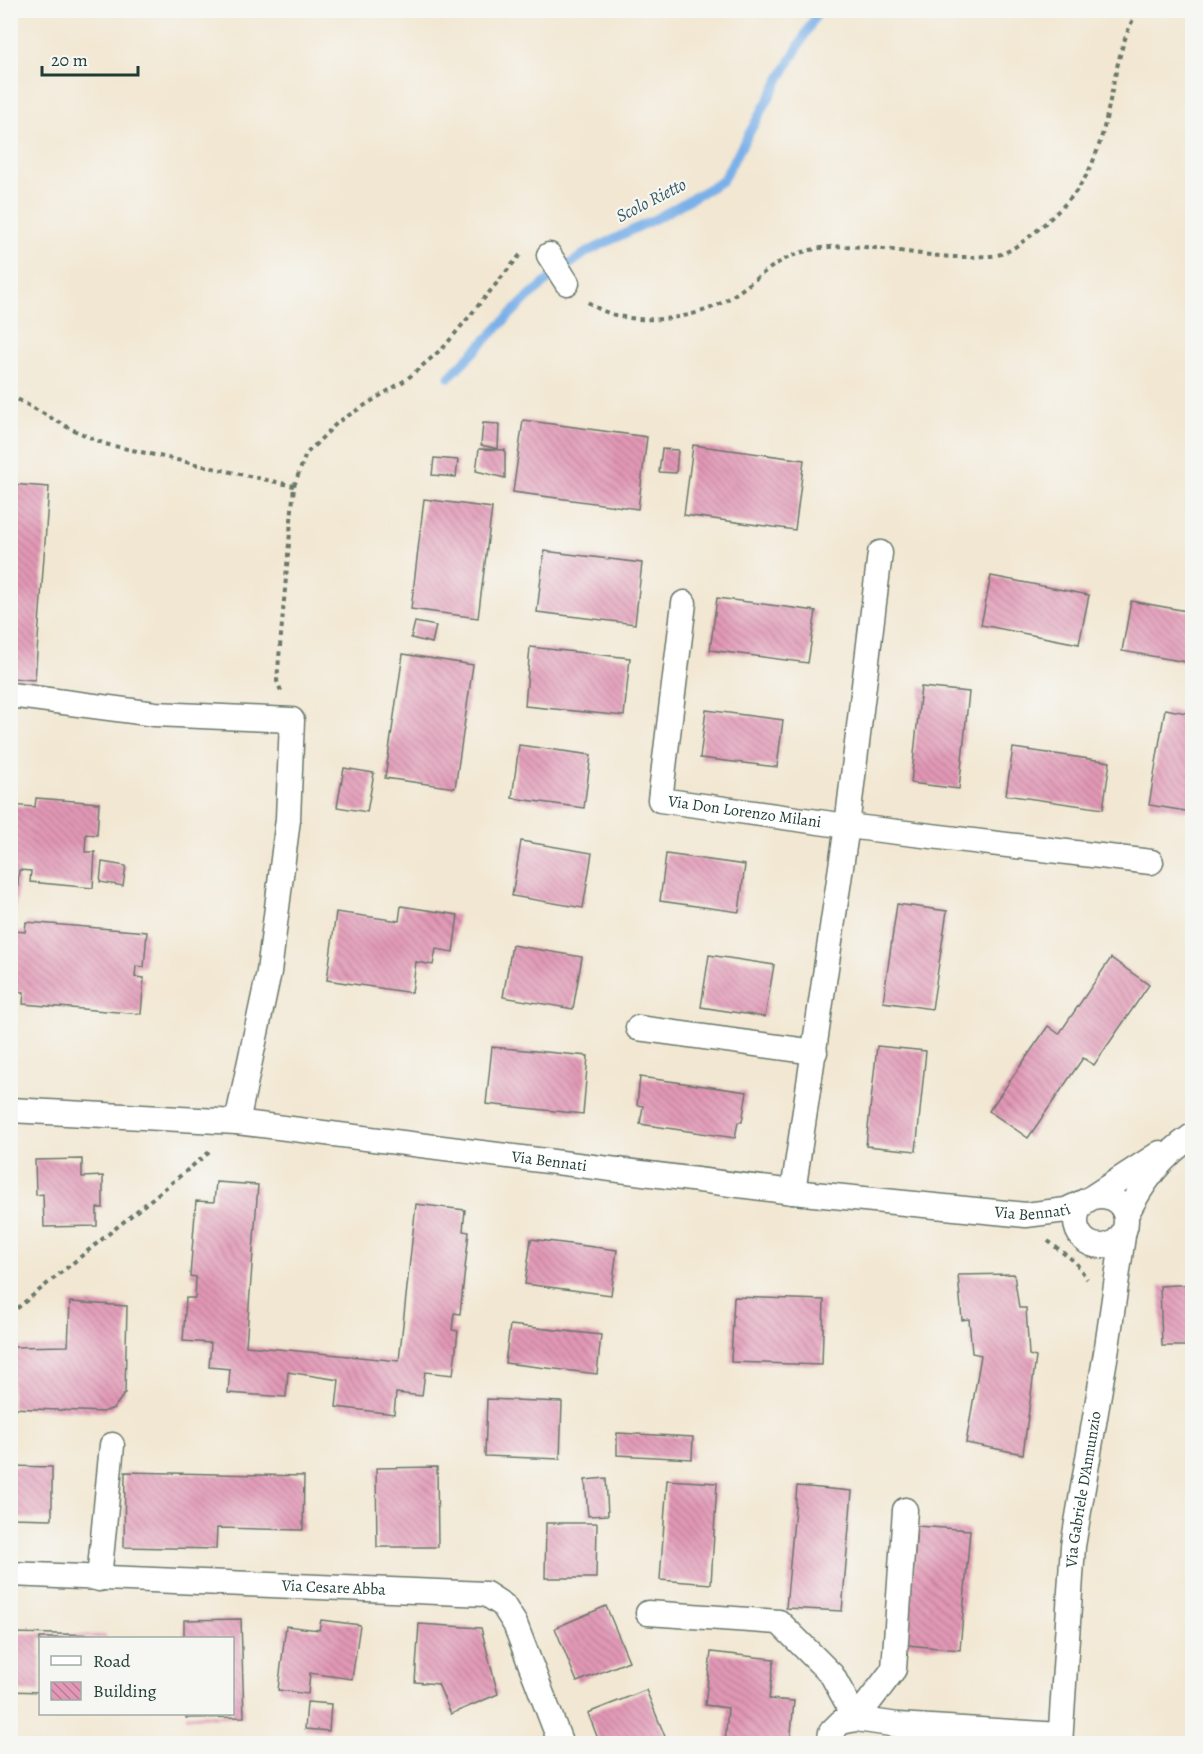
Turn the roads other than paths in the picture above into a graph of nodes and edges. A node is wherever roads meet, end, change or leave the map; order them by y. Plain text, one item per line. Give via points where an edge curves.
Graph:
1 (549, 255) road end
2 (567, 284) road end
3 (879, 553) dead end
4 (684, 603) dead end
5 (10, 695) edge
6 (847, 826) junction
7 (1151, 862) dead end
8 (638, 1028) dead end
9 (814, 1052) junction
10 (10, 1110) edge
11 (237, 1122) junction
12 (1184, 1142) edge
13 (793, 1192) junction
14 (1090, 1199) junction
15 (1124, 1225) junction
16 (112, 1445) dead end
17 (905, 1510) dead end
18 (10, 1574) edge
19 (99, 1579) junction
20 (648, 1613) dead end
21 (856, 1719) junction
22 (897, 1734) edge
23 (1060, 1739) edge
24 (561, 1743) edge
25 (830, 1743) edge

1 - 2 street
3 - 6 street
4 - 6 street, Via Don Lorenzo Milani via 660,800
5 - 11 street via 155,714 292,720 288,819 269,972
6 - 7 street, Via Don Lorenzo Milani
6 - 9 street
8 - 9 street
9 - 13 street
10 - 11 street, Via Bennati
11 - 13 street, Via Bennati
12 - 14 street, Via Bennati via 1153,1156
12 - 15 street, Via Bennati via 1143,1182
13 - 14 street, Via Bennati via 1026,1215 1066,1210
14 - 15 street via 1104,1195 1114,1198 1121,1205
14 - 15 street via 1077,1212 1076,1225 1081,1237 1092,1245 1105,1247 1115,1243
15 - 23 street, Via Gabriele D'Annunzio via 1073,1546
16 - 19 street
17 - 21 street via 894,1669
18 - 19 street, Via Cesare Abba
19 - 24 street, Via Cesare Abba via 486,1594 503,1605 515,1624
20 - 21 street via 779,1622 832,1674
21 - 22 street
21 - 25 street via 841,1722 831,1732
22 - 23 street

